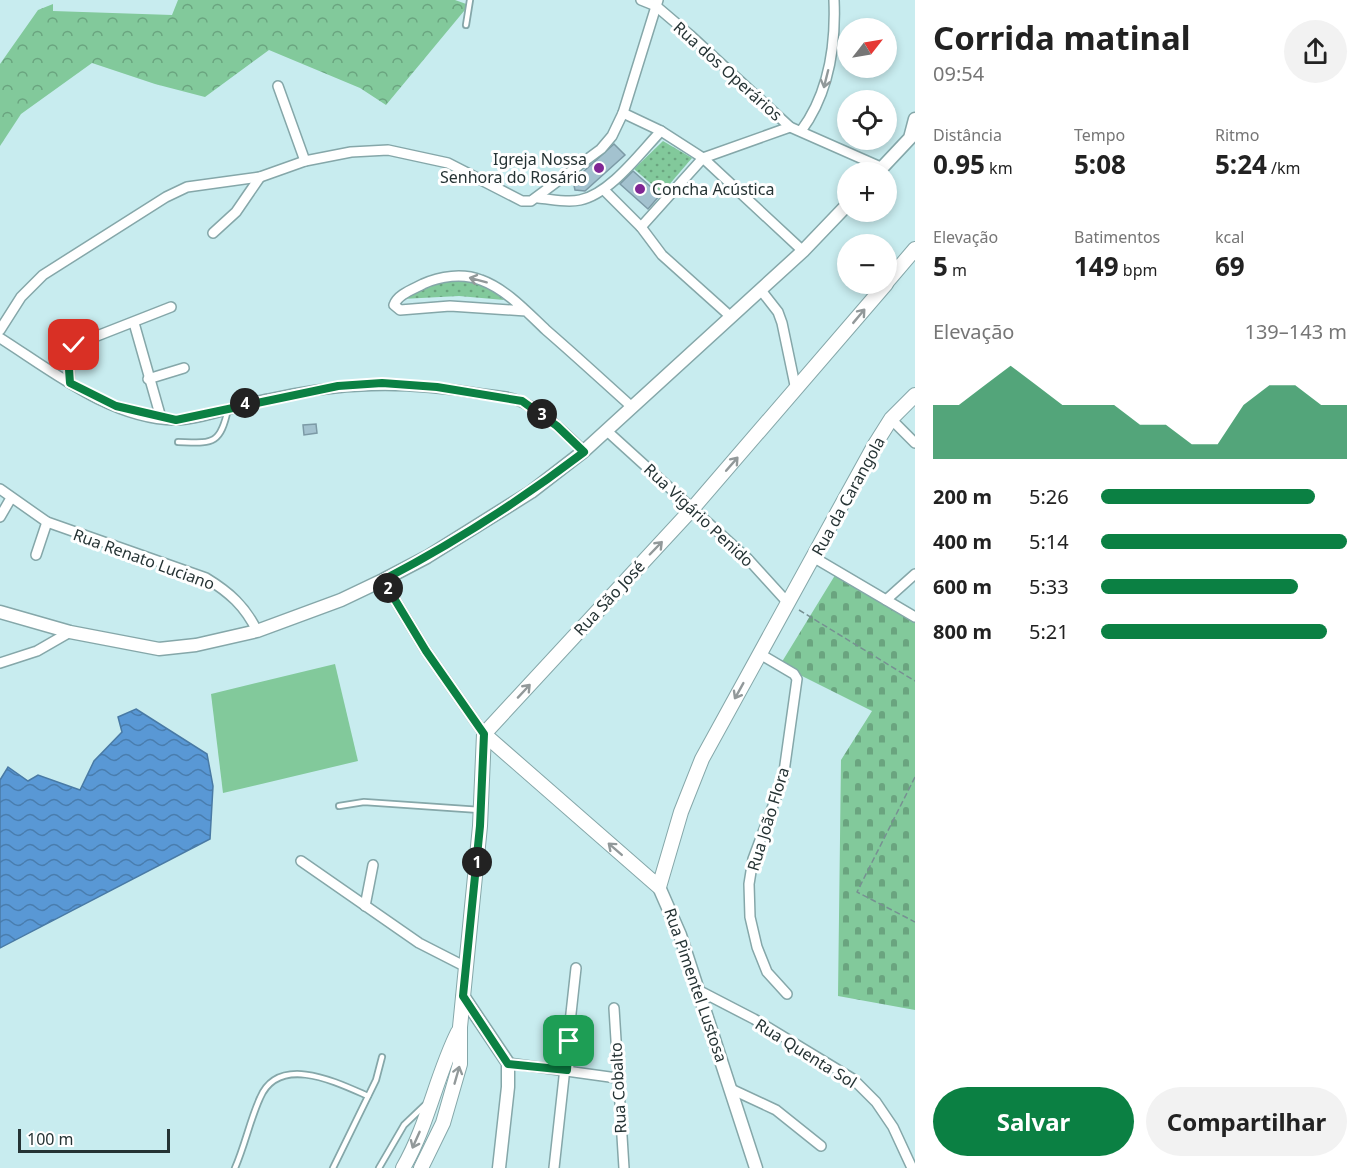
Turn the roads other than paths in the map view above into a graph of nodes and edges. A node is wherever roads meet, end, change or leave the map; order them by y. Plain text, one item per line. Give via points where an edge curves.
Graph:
1 (470, 0) edge
2 (641, 0) edge
3 (834, 0) edge
4 (657, 3) edge
5 (466, 25) dead end
6 (278, 86) dead end
7 (623, 113) junction
8 (915, 119) edge
9 (790, 127) junction
10 (661, 131) junction
11 (801, 131) junction
12 (913, 139) edge
13 (703, 158) junction
14 (305, 161) junction
15 (864, 162) edge
16 (889, 162) edge
17 (260, 177) junction
18 (604, 190) junction
19 (538, 198) junction
20 (837, 215) edge
21 (641, 227) junction
22 (213, 233) dead end
23 (915, 249) edge
24 (803, 250) junction
25 (897, 270) edge
26 (760, 289) junction
27 (877, 294) edge
28 (171, 307) dead end
29 (526, 311) junction
30 (730, 316) junction
31 (134, 323) junction
32 (0, 330) edge
33 (0, 338) edge
34 (184, 368) dead end
35 (148, 379) junction
36 (70, 383) junction
37 (796, 390) junction
38 (915, 395) edge
39 (632, 406) junction
40 (229, 407) junction
41 (161, 418) junction
42 (891, 419) junction
43 (607, 431) junction
44 (178, 442) dead end
45 (915, 443) edge
46 (584, 452) junction
47 (0, 489) edge
48 (11, 498) junction
49 (693, 508) junction
50 (0, 517) edge
51 (47, 522) junction
52 (36, 555) dead end
53 (813, 558) junction
54 (915, 574) edge
55 (383, 580) junction
56 (886, 600) junction
57 (788, 603) junction
58 (0, 612) edge
59 (915, 617) edge
60 (257, 631) junction
61 (70, 632) junction
62 (760, 654) junction
63 (0, 663) edge
64 (484, 734) junction
65 (339, 806) dead end
66 (481, 810) junction
67 (301, 861) dead end
68 (374, 865) dead end
69 (659, 887) junction
70 (365, 906) junction
71 (466, 967) junction
72 (576, 968) dead end
73 (698, 990) junction
74 (787, 994) dead end
75 (463, 996) junction
76 (614, 1008) dead end
77 (460, 1027) junction
78 (382, 1057) dead end
79 (508, 1064) junction
80 (567, 1070) junction
81 (617, 1078) junction
82 (731, 1089) junction
83 (368, 1096) junction
84 (433, 1101) junction
85 (821, 1146) dead end
86 (235, 1168) edge
87 (333, 1168) edge
88 (379, 1168) edge
89 (403, 1168) edge
90 (421, 1168) edge
91 (499, 1168) edge
92 (554, 1168) edge
93 (624, 1168) edge
94 (756, 1168) edge
95 (912, 1168) edge

1 - 5 lane
2 - 4 street, Rua dos Operários
3 -> 11 street via 827,80 820,101
4 - 7 street
4 - 9 street, Rua dos Operários
6 - 14 street
7 - 10 street
7 - 19 street via 601,148
8 - 12 street
9 - 11 street, Rua dos Operários
9 - 13 street
10 - 13 street
10 - 18 street
11 - 15 street, Rua dos Operários
12 - 16 street
13 - 21 street
13 - 24 street
14 - 17 street
14 - 19 street via 388,150 448,164 522,201
17 - 22 street via 236,212
17 - 32 street via 210,182 166,197 44,275 21,297
18 - 19 street via 580,200
18 - 21 street
20 - 24 street
21 - 30 street via 662,255
23 - 25 main road, Rua São José
24 - 26 street
26 - 30 street
26 - 37 street via 780,318
37 -> 27 main road, Rua São José
28 - 31 street
29 -> 29 street via 496,286 458,276 435,278 410,290 394,304 400,310 450,306
29 - 39 street
30 - 39 street
31 - 35 street
31 - 36 street via 74,345 68,356
33 - 36 street
34 - 35 street
35 - 41 street
36 - 41 street via 116,406
49 -> 37 main road, Rua São José
38 - 42 main road, Rua da Carangola
39 - 43 street
40 - 41 street via 195,417
40 - 44 lane via 216,440
40 - 46 street via 338,386 382,383 437,387 522,401
42 - 45 street
42 - 53 main road, Rua da Carangola
43 - 46 street
43 - 49 street, Rua Vigário Penido
46 - 55 street via 531,492
47 - 48 street, Rua Renato Luciano
48 - 50 street
48 - 51 street, Rua Renato Luciano
49 - 57 street, Rua Vigário Penido
64 -> 49 main road, Rua São José
51 - 52 street
51 - 60 street, Rua Renato Luciano via 206,578 241,604
53 - 56 street
53 - 57 main road, Rua da Carangola
54 - 56 street
55 - 60 street
55 - 64 street
56 - 59 street
57 - 62 main road
58 - 61 street
60 - 61 street via 159,649
61 - 63 street via 37,651
62 -> 69 main road via 702,759 681,812
62 - 74 street, Rua João Flora via 796,679 783,779 753,859 749,884 750,917 757,947 767,972
64 - 66 main road
69 -> 64 main road, Rua Pimentel Lustosa
65 - 66 lane via 364,802
66 - 71 main road
67 - 70 street
68 - 70 street
69 - 73 street, Rua Pimentel Lustosa via 670,907
70 - 71 street via 419,943
71 - 75 main road
72 - 80 street
73 - 82 street, Rua Pimentel Lustosa
73 - 95 street, Rua Quenta Sol via 853,1079 876,1101
75 - 77 main road
75 - 79 street
76 - 81 street, Rua Cobalto
77 - 84 main road via 448,1051
90 -> 77 main road via 442,1123 460,1064
78 - 83 lane
79 - 80 street
79 - 91 street
80 - 81 street
80 - 92 street
81 - 93 street, Rua Cobalto
82 - 85 street via 776,1110
82 - 94 street, Rua Pimentel Lustosa
83 - 86 lane via 327,1078 302,1074 279,1077 260,1098
83 - 87 lane
84 - 88 lane via 416,1111 404,1125
84 -> 89 main road

